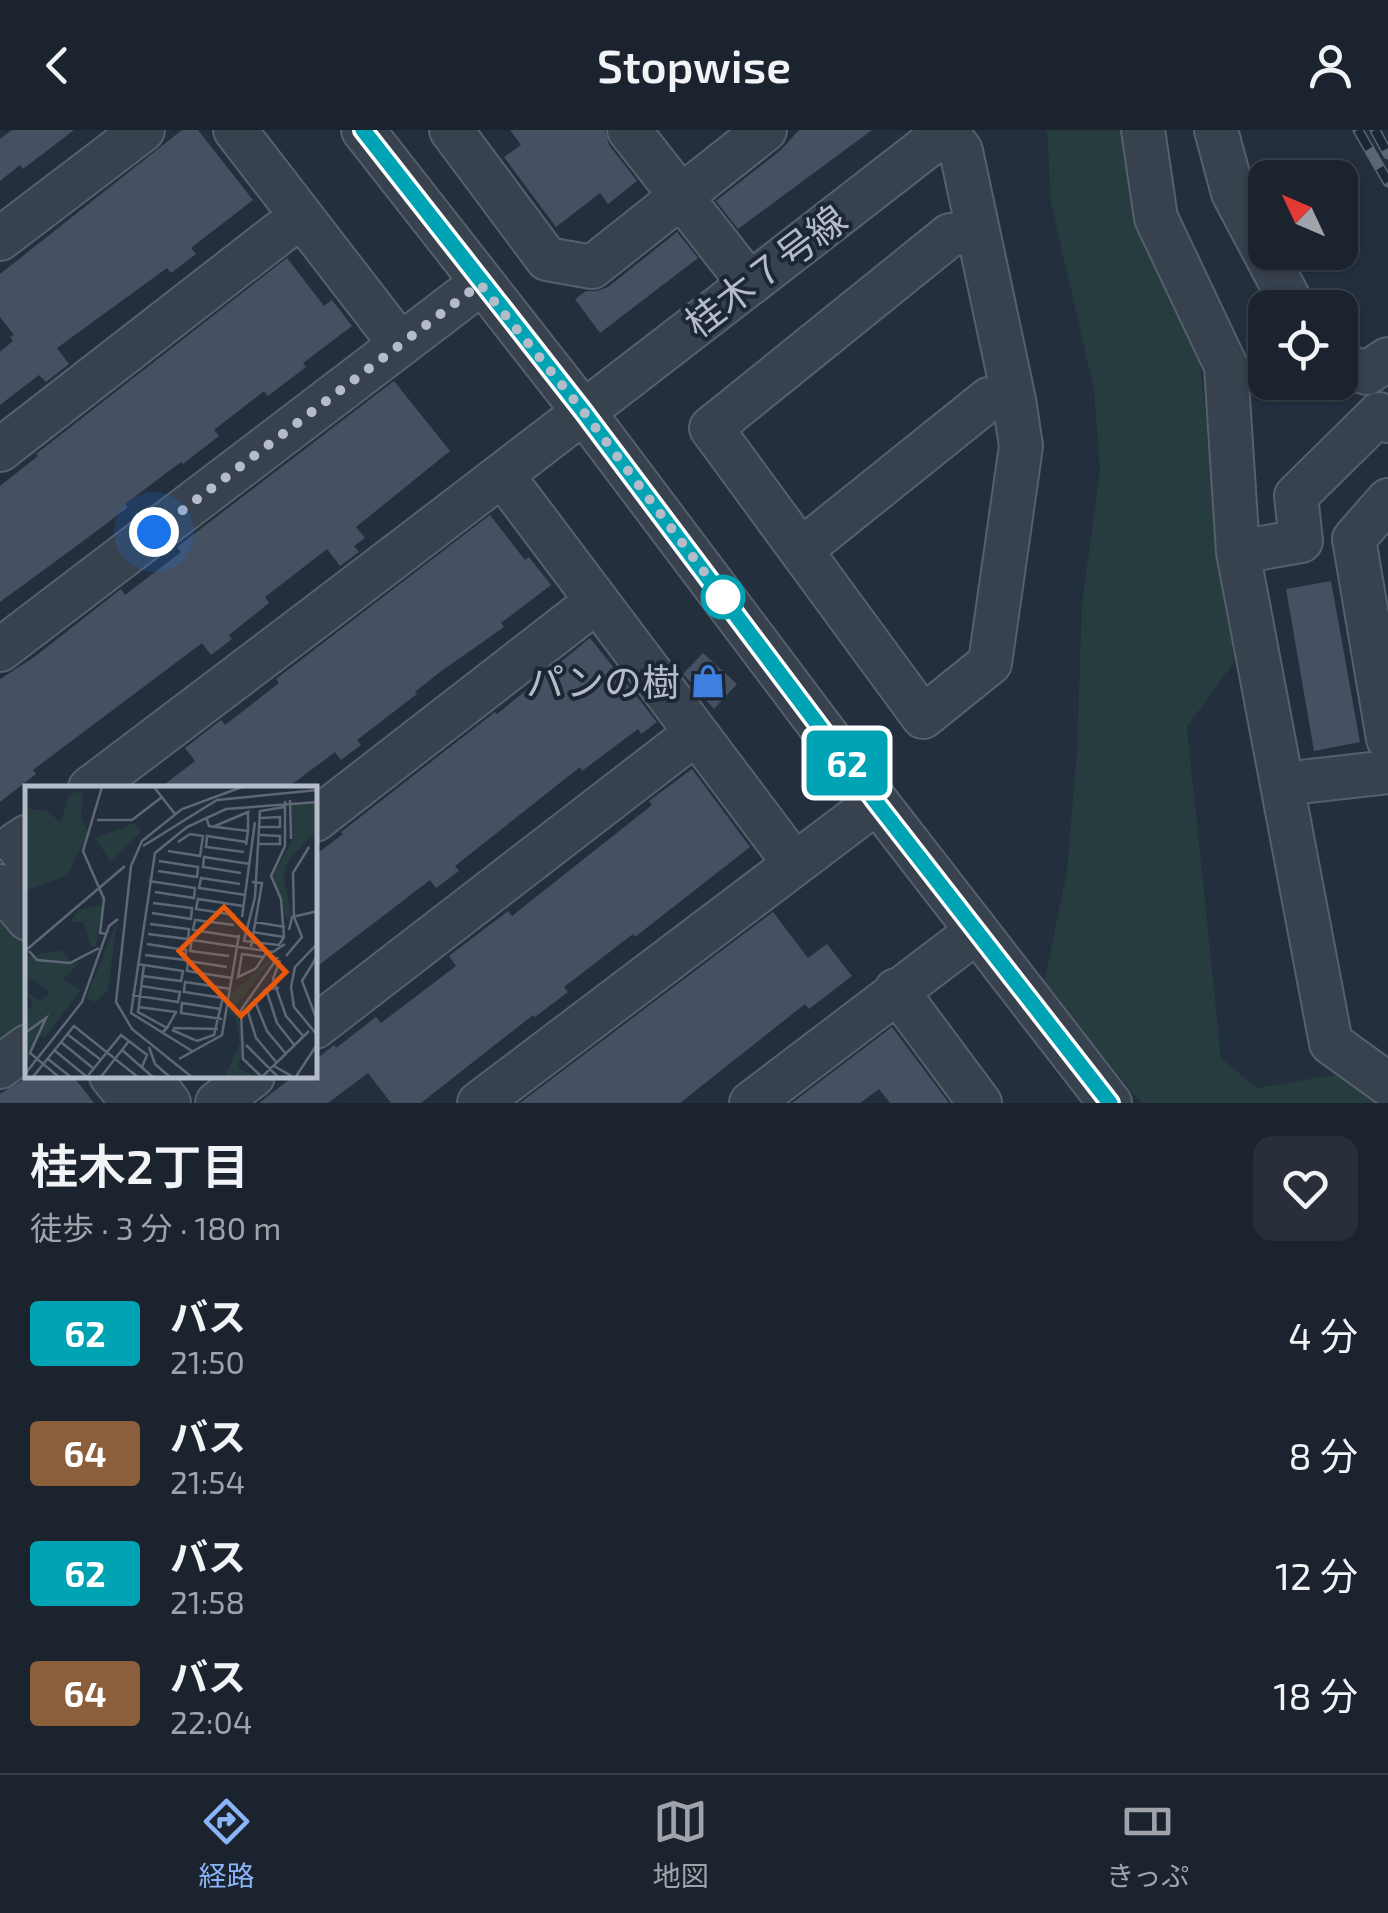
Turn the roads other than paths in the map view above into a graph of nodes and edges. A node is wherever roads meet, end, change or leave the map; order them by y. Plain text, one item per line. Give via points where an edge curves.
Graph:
1 (143, 130) edge
2 (235, 130) edge
3 (363, 130) edge
4 (450, 130) edge
5 (629, 130) edge
6 (765, 130) edge
7 (1143, 130) edge
8 (1216, 130) edge
9 (948, 131) edge
10 (680, 197) junction
11 (301, 216) junction
12 (978, 231) junction
13 (0, 238) edge
14 (748, 282) junction
15 (480, 284) junction
16 (1284, 290) edge
17 (400, 344) junction
18 (1388, 359) edge
19 (1358, 370) edge
20 (1014, 400) junction
21 (583, 411) junction
22 (1388, 421) edge
23 (0, 450) edge
24 (503, 476) junction
25 (1388, 500) edge
26 (1371, 548) edge
27 (800, 550) junction
28 (1238, 552) junction
29 (597, 601) junction
30 (0, 650) edge
31 (696, 733) junction
32 (1388, 739) edge
33 (1388, 772) edge
34 (1282, 784) junction
35 (93, 786) edge
36 (876, 802) junction
37 (318, 818) edge
38 (25, 838) edge
39 (25, 855) edge
40 (794, 863) junction
41 (0, 886) edge
42 (25, 915) edge
43 (976, 932) junction
44 (896, 990) junction
45 (318, 1026) edge
46 (25, 1048) edge
47 (0, 1067) edge
48 (113, 1078) edge
49 (150, 1078) edge
50 (250, 1078) edge
51 (1388, 1084) edge
52 (133, 1103) edge
53 (169, 1103) edge
54 (217, 1103) edge
55 (479, 1103) edge
56 (751, 1103) edge
57 (980, 1103) edge
58 (1110, 1103) edge

1 - 13 street
2 - 11 street
3 - 15 street
4 - 10 street via 547,259 592,267
5 - 10 street
6 - 10 street
7 - 28 street via 1156,218 1226,366
8 - 16 street via 1233,193
9 - 12 street via 961,151
9 - 14 street, 桂木７号線
10 - 14 street
11 - 17 street
11 - 23 street
12 - 20 street
12 - 27 street via 950,235 712,428
14 - 21 street, 桂木７号線
15 - 17 street
15 - 21 street
17 - 30 street
18 - 19 street via 1366,373
20 - 27 street via 989,399
20 - 27 street via 1020,446 990,663 923,717
21 - 24 street, 桂木７号線
21 - 36 street
22 - 28 street via 1379,414 1296,496 1301,542
24 - 29 street
24 - 35 street, 桂木７号線
25 - 26 street
26 - 32 street
28 - 34 street
29 - 31 street
29 - 37 street
31 - 40 street
31 - 45 street
33 - 34 street
34 - 51 street via 1332,1043
36 - 40 street
36 - 43 street
38 - 39 street via 16,844
40 - 55 street
41 - 42 street
43 - 44 street
43 - 58 street
44 - 56 street
44 - 57 street
46 - 47 street
48 - 52 street
49 - 53 street
50 - 54 street

